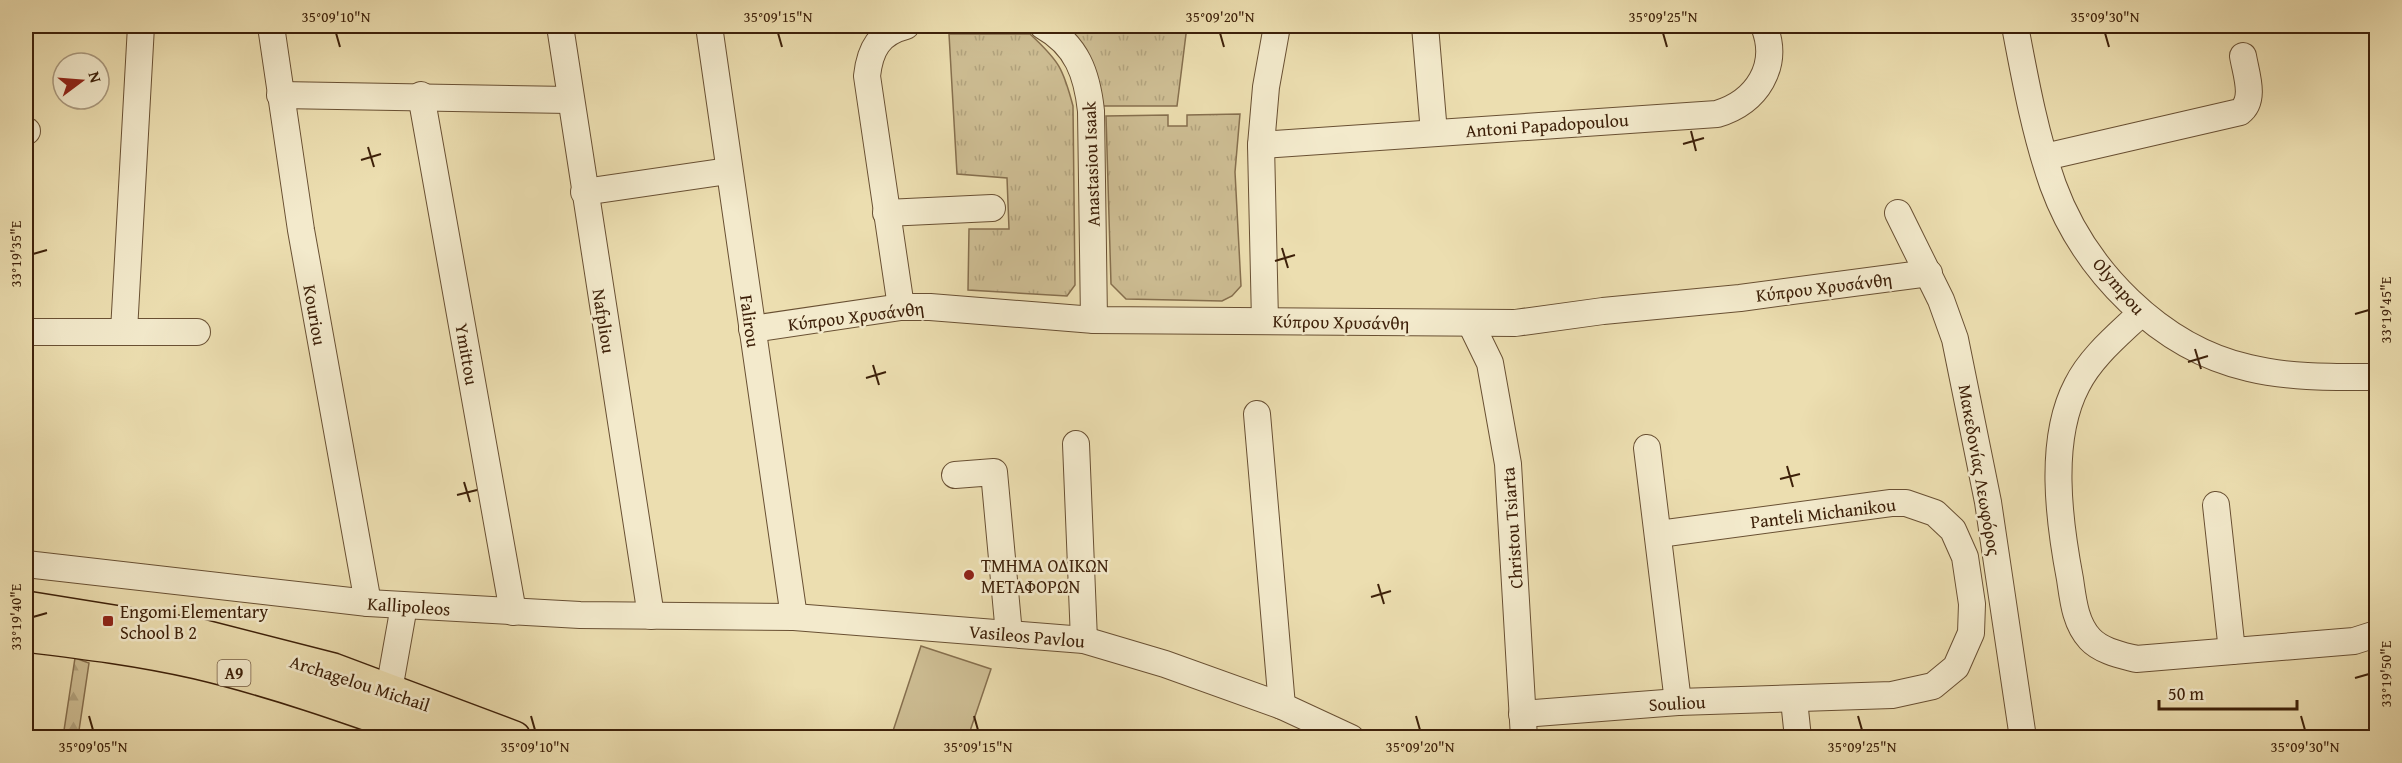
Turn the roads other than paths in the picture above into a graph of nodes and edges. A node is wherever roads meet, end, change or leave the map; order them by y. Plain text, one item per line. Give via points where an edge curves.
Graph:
1 (141, 26) edge
2 (271, 26) edge
3 (560, 26) edge
4 (709, 26) edge
5 (906, 26) edge
6 (1043, 26) edge
7 (1277, 26) edge
8 (1425, 26) edge
9 (1764, 26) edge
10 (2016, 26) edge
11 (2243, 56) dead end
12 (280, 95) junction
13 (421, 95) junction
14 (570, 100) junction
15 (1434, 133) junction
16 (1261, 145) junction
17 (2044, 157) junction
18 (728, 171) junction
19 (584, 192) junction
20 (992, 208) dead end
21 (886, 213) junction
22 (1898, 213) dead end
23 (1929, 273) junction
24 (901, 307) junction
25 (2140, 314) junction
26 (1094, 320) junction
27 (1265, 321) junction
28 (1471, 324) junction
29 (752, 328) junction
30 (124, 331) junction
31 (26, 332) edge
32 (197, 332) dead end
33 (2376, 378) edge
34 (1257, 414) dead end
35 (1076, 444) dead end
36 (1647, 448) dead end
37 (955, 475) dead end
38 (2216, 505) dead end
39 (1659, 534) junction
40 (26, 564) edge
41 (368, 603) junction
42 (404, 606) junction
43 (26, 608) edge
44 (513, 612) junction
45 (651, 616) junction
46 (794, 617) junction
47 (1009, 634) junction
48 (2376, 634) edge
49 (26, 635) edge
50 (1084, 640) junction
51 (2232, 651) junction
52 (389, 690) junction
53 (1794, 700) junction
54 (1678, 702) junction
55 (1282, 706) junction
56 (1523, 726) edge
57 (460, 727) edge
58 (1342, 735) edge
59 (436, 738) edge
60 (514, 738) edge
61 (1798, 738) edge
62 (2023, 738) edge

1 - 30 street
2 - 12 street, Kouriou
3 - 14 street, Nafpliou
4 - 18 street, Falirou
5 - 21 street via 878,40 868,59
6 - 26 street, Anastasiou Isaak via 1076,54 1088,82
7 - 16 street
8 - 15 street
9 - 15 street, Antoni Papadopoulou via 1771,51 1764,78 1732,110
10 - 17 street, Olympou
11 - 17 street via 2250,97 2247,107 2240,112
12 - 13 street
12 - 41 street, Kouriou via 329,397
13 - 14 street
13 - 44 street, Ymittou
14 - 19 street, Nafpliou
15 - 16 street, Antoni Papadopoulou
16 - 27 street
17 - 25 street, Olympou via 2054,188 2074,227 2103,273
18 - 19 street
18 - 29 street, Falirou
19 - 45 street, Nafpliou
20 - 21 street
21 - 24 street
22 - 23 street, Μακεδονίας Λεωφόρος
23 - 28 street, Κύπρου Χρυσάνθη via 1740,298 1603,310 1515,324
23 - 62 street, Μακεδονίας Λεωφόρος via 1955,339 1972,415
24 - 26 street, Κύπρου Χρυσάνθη
24 - 29 street, Κύπρου Χρυσάνθη
25 - 33 street, Olympou via 2181,342 2248,368
25 - 51 street via 2097,355 2076,386 2066,414 2059,490 2077,617 2090,640 2110,652 2136,659
26 - 27 street, Κύπρου Χρυσάνθη
27 - 28 street, Κύπρου Χρυσάνθη
28 - 56 street, Christou Tsiarta via 1490,363 1508,464
29 - 46 street, Falirou
30 - 31 street
30 - 32 street
34 - 55 street
35 - 50 street
36 - 39 street
37 - 47 street via 994,472
38 - 51 street
39 - 53 street, Panteli Michanikou via 1891,503 1922,507 1953,530 1968,573 1971,633 1962,657 1948,676 1933,686 1892,695
39 - 54 street
40 - 41 street, Kallipoleos
41 - 42 street, Kallipoleos
42 - 44 street, Kallipoleos
42 - 52 street
43 - 52 main road, Archagelou Michail / A9 via 200,636 333,670
44 - 45 street, Kallipoleos
45 - 46 street, Kallipoleos
46 - 47 street, Vasileos Pavlou
47 - 50 street, Vasileos Pavlou
48 - 51 street via 2354,641
49 - 59 main road, Archagelou Michail / A9 via 198,662 329,700
50 - 55 street, Vasileos Pavlou
52 - 57 main road, Archagelou Michail / A9
53 - 54 street, Souliou
53 - 61 street
54 - 56 street, Souliou
55 - 58 street, Vasileos Pavlou
57 - 60 main road, Archagelou Michail / A9

